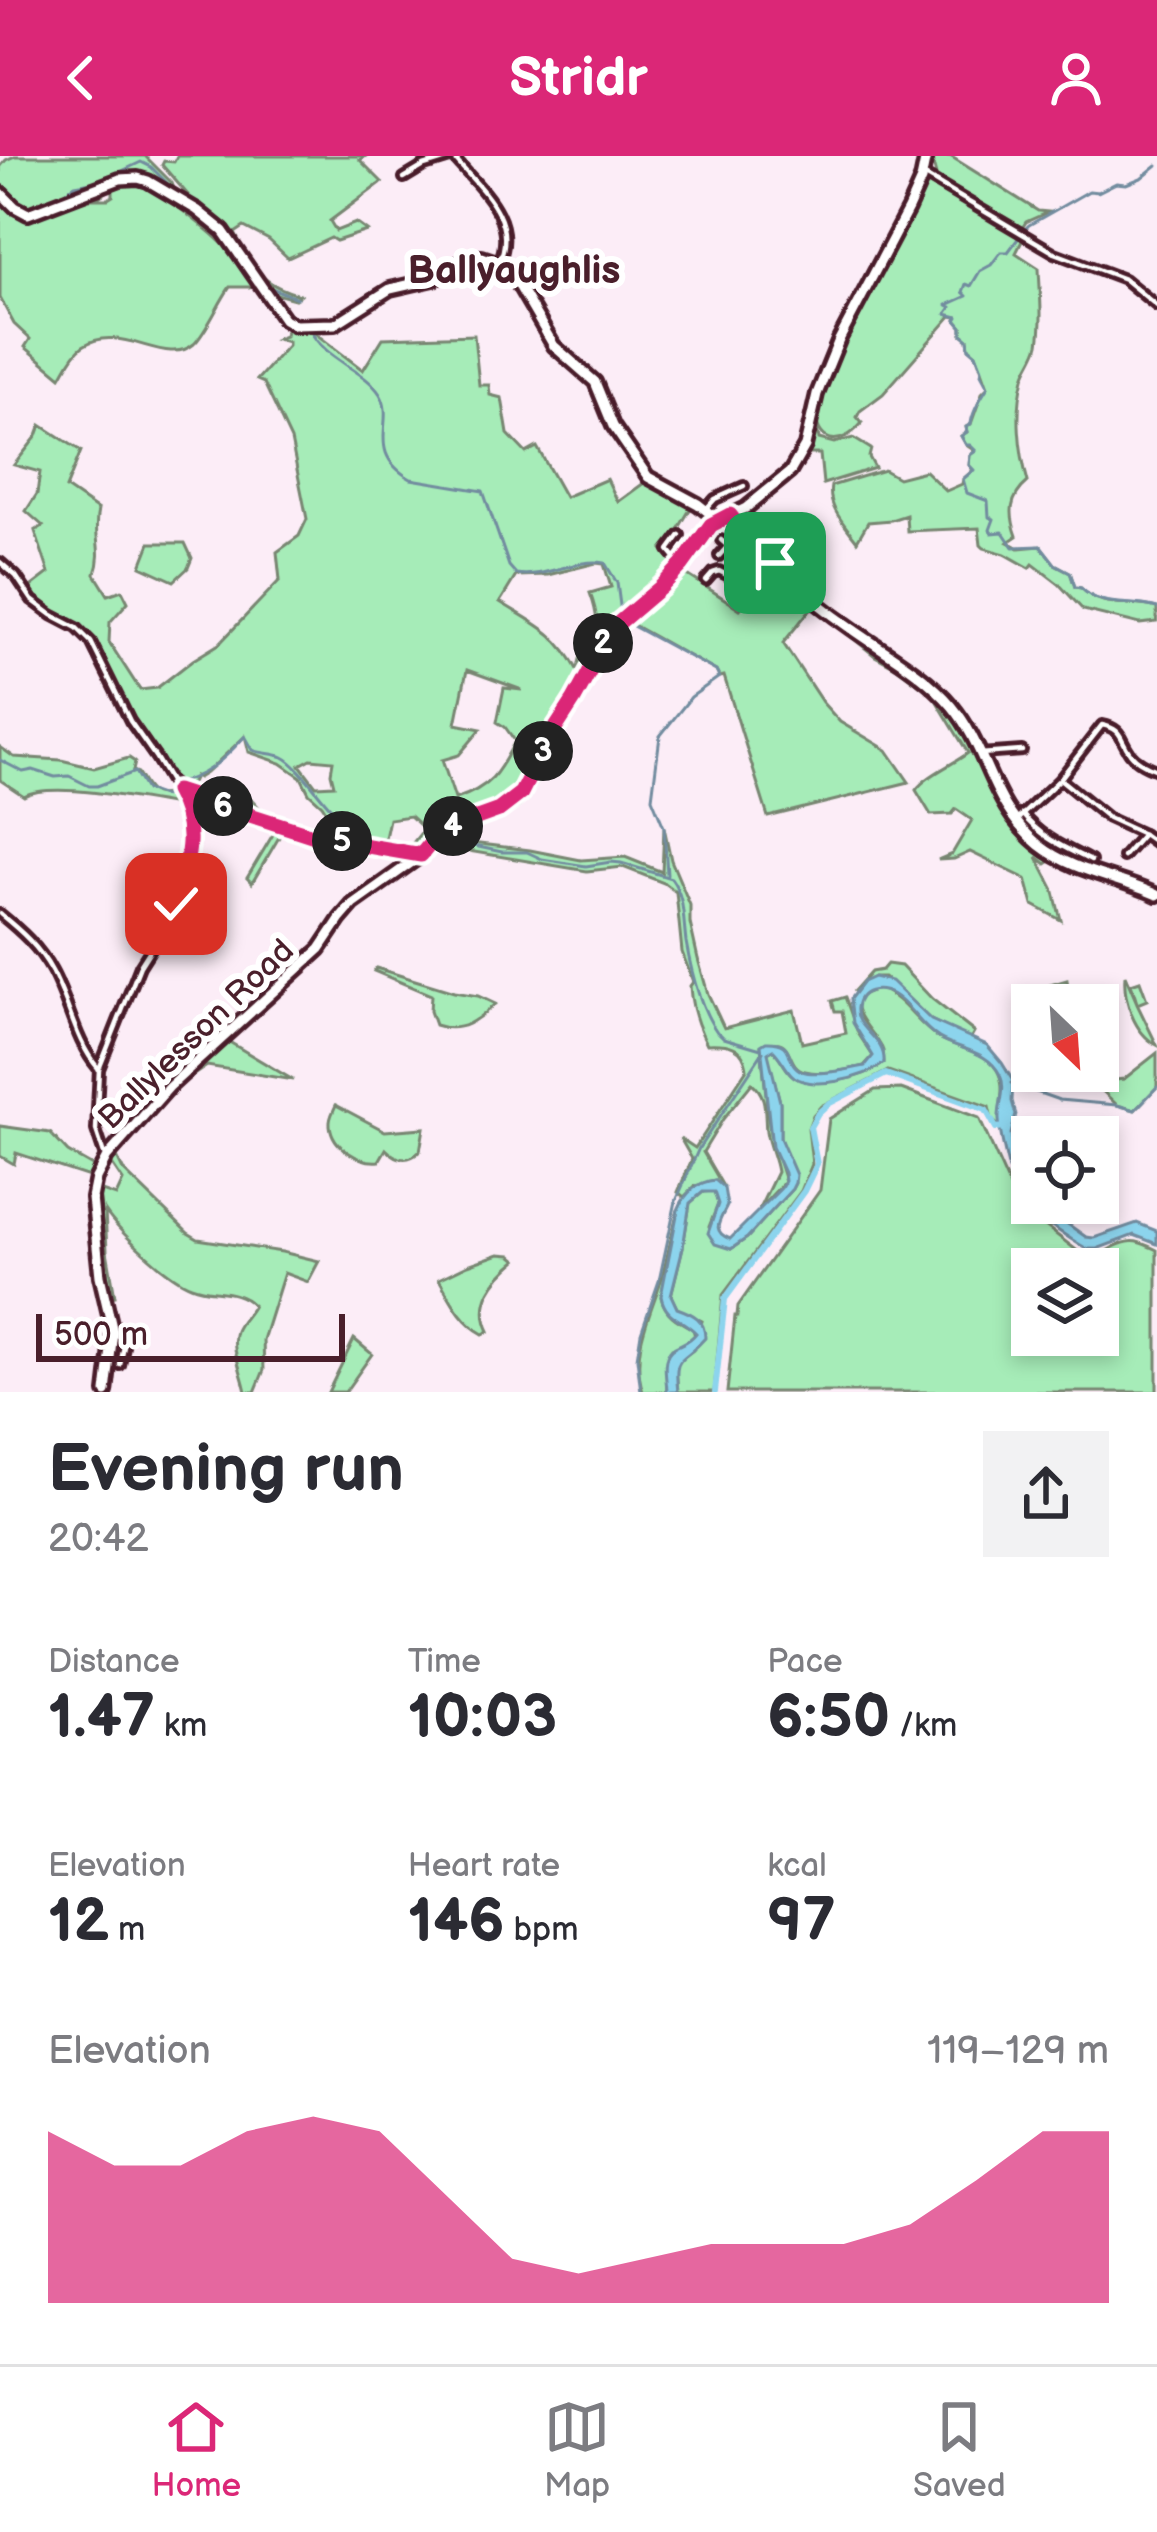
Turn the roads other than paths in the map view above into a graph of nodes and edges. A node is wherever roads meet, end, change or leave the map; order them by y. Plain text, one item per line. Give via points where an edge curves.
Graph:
1 (926, 156) edge
2 (923, 175) junction
3 (404, 178) dead end
4 (0, 192) edge
5 (499, 262) junction
6 (1157, 306) edge
7 (744, 486) dead end
8 (706, 509) junction
9 (730, 515) junction
10 (746, 517) dead end
11 (718, 520) junction
12 (680, 535) dead end
13 (721, 540) dead end
14 (753, 543) junction
15 (728, 546) junction
16 (736, 554) junction
17 (719, 556) dead end
18 (0, 562) edge
19 (775, 563) junction
20 (682, 565) junction
21 (739, 574) dead end
22 (706, 580) dead end
23 (1022, 751) dead end
24 (980, 754) junction
25 (1157, 770) edge
26 (1060, 779) junction
27 (174, 788) junction
28 (1019, 818) junction
29 (1143, 834) junction
30 (1157, 844) edge
31 (421, 855) junction
32 (1123, 857) dead end
33 (1090, 861) dead end
34 (1157, 895) edge
35 (0, 914) edge
36 (99, 1069) junction
37 (107, 1157) junction
38 (124, 1331) dead end
39 (120, 1365) dead end
40 (106, 1392) edge

1 - 2 main road
2 - 6 street via 1055,254 1124,279
2 - 9 main road via 839,340 796,463
3 - 5 street via 453,157 505,224
4 - 5 main road via 28,214 120,179 148,181 223,231 295,325 334,324 466,258
5 - 8 main road via 554,346 592,378 648,477
7 - 8 street
8 - 11 main road
9 - 11 main road
9 - 14 main road
10 - 14 street via 768,527
11 - 20 main road, Ballylesson Road
12 - 20 street via 669,550
13 - 15 street
14 - 16 street
14 - 19 main road
15 - 16 street
15 - 17 street
16 - 21 street via 748,565
18 - 27 street via 32,600 92,642
19 - 22 street via 750,587 719,571
19 - 24 main road via 831,614 930,683
20 - 31 main road, Ballylesson Road via 605,639 521,793 449,828
23 - 24 street
24 - 28 main road via 997,794
25 - 26 street via 1137,761 1110,725 1098,728
26 - 28 street
26 - 29 street
27 - 31 street via 321,838
27 - 36 street via 191,837 177,902 140,966
28 - 33 street
28 - 34 main road via 1038,844 1065,861
29 - 30 street
29 - 32 street
31 - 37 main road, Ballylesson Road via 353,904 320,950
35 - 36 street via 52,970
36 - 37 street via 96,1130
37 - 40 main road, Ballylesson Road via 92,1198 113,1328
38 - 39 street

